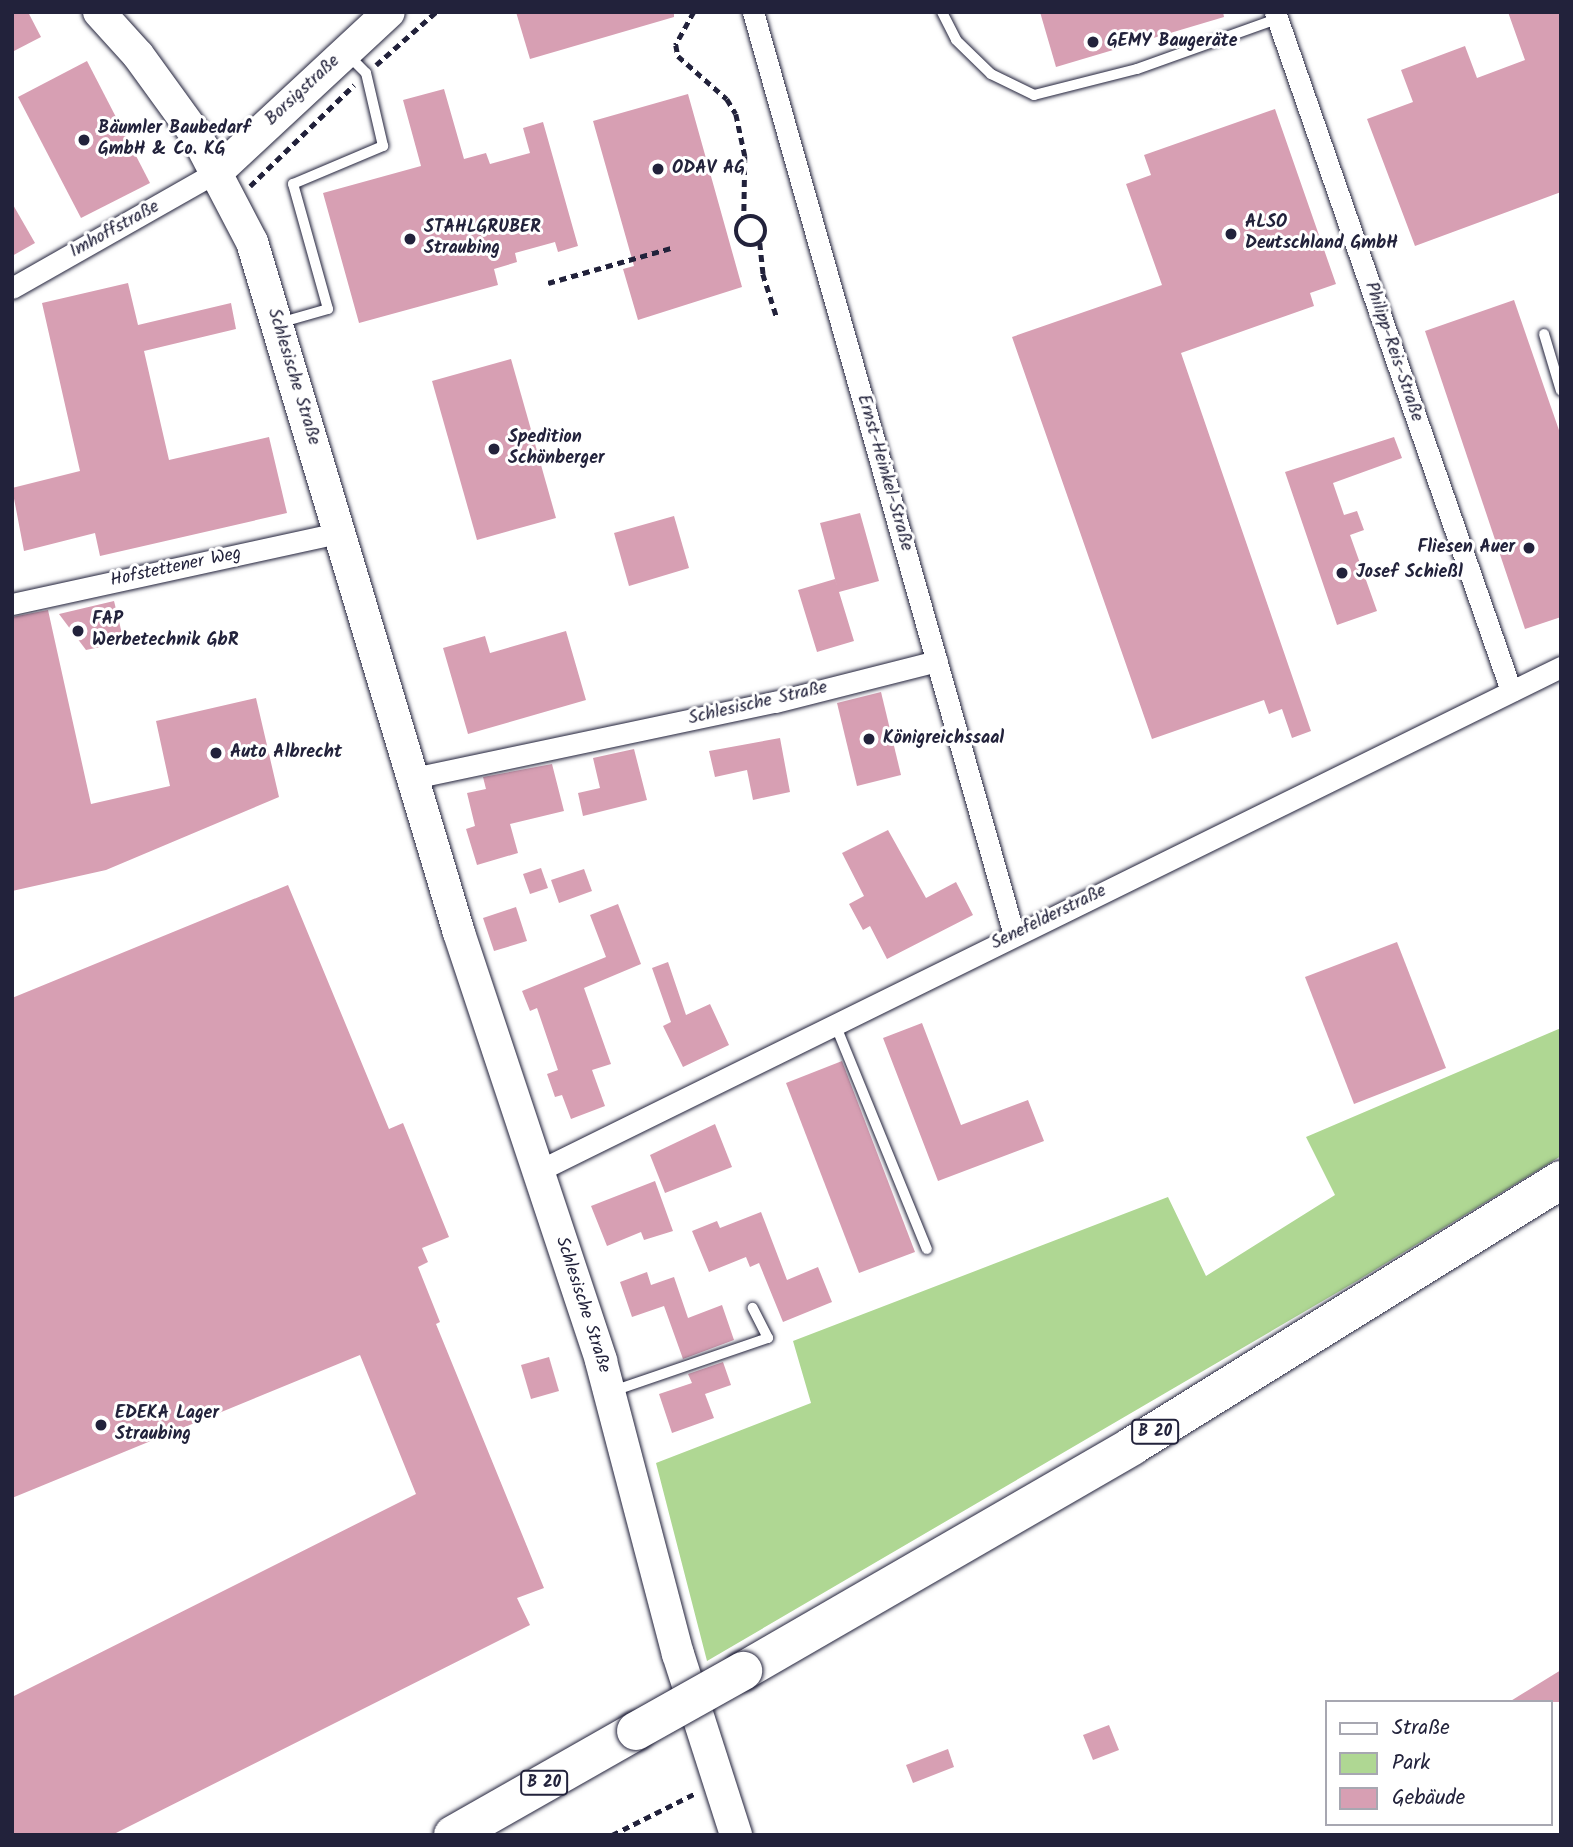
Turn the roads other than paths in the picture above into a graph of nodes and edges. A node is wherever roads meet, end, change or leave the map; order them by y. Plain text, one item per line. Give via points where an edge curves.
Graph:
1 (99, 12) edge
2 (389, 12) edge
3 (753, 12) edge
4 (942, 12) edge
5 (1276, 16) edge
6 (355, 63) junction
7 (218, 171) junction
8 (12, 288) edge
9 (277, 323) junction
10 (1544, 334) dead end
11 (1561, 391) edge
12 (341, 532) junction
13 (12, 604) edge
14 (937, 661) junction
15 (1561, 667) edge
16 (1511, 691) junction
17 (413, 779) junction
18 (1014, 934) junction
19 (835, 1024) junction
20 (538, 1171) junction
21 (1561, 1180) edge
22 (927, 1249) dead end
23 (753, 1308) dead end
24 (610, 1392) junction
25 (453, 1835) edge
26 (736, 1835) edge

1 - 7 street, Schlesische Straße via 138,55
2 - 6 street, Borsigstraße
3 - 14 street, Ernst-Heinkel-Straße
4 - 5 lane via 956,40 991,74 1034,95 1136,69
5 - 16 street, Philipp-Reis-Straße
6 - 7 street, Borsigstraße
6 - 9 lane via 383,146 293,184 328,309
7 - 8 street, Imhoffstraße
7 - 9 street, Schlesische Straße via 252,242
9 - 12 street, Schlesische Straße
10 - 11 lane
12 - 13 street, Hofstettener Weg
12 - 17 street, Schlesische Straße
14 - 17 street, Schlesische Straße via 775,702
14 - 18 street, Ernst-Heinkel-Straße
15 - 16 street, Senefelderstraße
16 - 18 street, Senefelderstraße
17 - 20 street, Schlesische Straße
18 - 19 street, Senefelderstraße
19 - 20 street, Senefelderstraße
19 - 22 lane
20 - 24 street, Schlesische Straße
21 - 25 highway, B 20, bridge via 1132,1446
23 - 24 lane via 768,1338
24 - 26 street, Schlesische Straße via 675,1641

